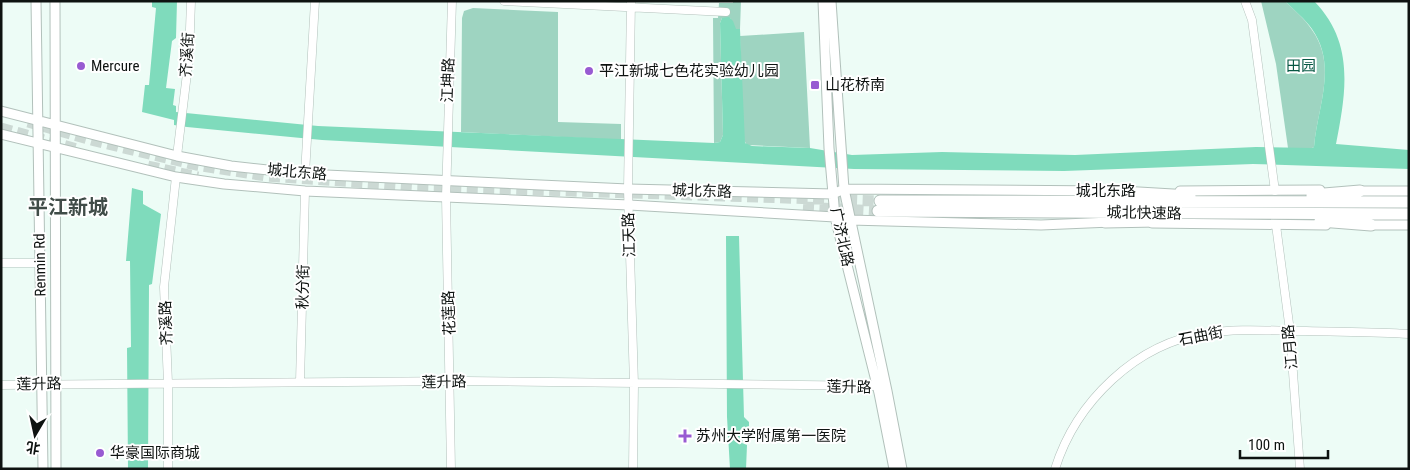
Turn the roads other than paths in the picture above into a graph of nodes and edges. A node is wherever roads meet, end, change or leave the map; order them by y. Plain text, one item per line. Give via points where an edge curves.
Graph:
1 (36, 1) edge
2 (55, 1) edge
3 (191, 1) edge
4 (315, 1) edge
5 (452, 1) edge
6 (504, 1) edge
7 (823, 1) edge
8 (831, 1) edge
9 (1245, 1) edge
10 (631, 5) edge
11 (726, 12) dead end
12 (1, 111) edge
13 (38, 120) junction
14 (55, 124) junction
15 (1, 134) edge
16 (38, 144) junction
17 (56, 148) junction
18 (177, 156) junction
19 (447, 158) joint
20 (305, 174) junction
21 (176, 177) junction
22 (446, 180) junction
23 (628, 189) junction
24 (844, 189) junction
25 (305, 191) junction
26 (1105, 191) junction
27 (1275, 191) junction
28 (1409, 191) edge
29 (1360, 192) junction
30 (833, 194) junction
31 (446, 197) junction
32 (1244, 202) junction
33 (1409, 202) edge
34 (628, 205) junction
35 (1246, 214) junction
36 (1409, 214) edge
37 (835, 217) junction
38 (850, 220) junction
39 (1105, 222) junction
40 (1276, 225) junction
41 (1371, 225) junction
42 (1409, 226) edge
43 (1, 263) edge
44 (40, 263) junction
45 (1290, 331) junction
46 (1409, 334) edge
47 (300, 382) junction
48 (451, 382) junction
49 (168, 383) junction
50 (56, 384) junction
51 (634, 384) junction
52 (1, 385) edge
53 (42, 385) junction
54 (882, 387) junction
55 (44, 469) edge
56 (56, 469) edge
57 (168, 469) edge
58 (451, 469) edge
59 (633, 469) edge
60 (894, 469) edge
61 (902, 469) edge
62 (1055, 469) edge
63 (1300, 469) edge

1 - 13 main road, Renmin Rd
2 - 14 main road, Renmin Rd
3 - 18 street, 齐溪街
4 - 20 street
5 - 19 street, 江坤路
6 - 10 street
7 - 30 main road, 广济北路
8 - 24 main road, 广济北路
9 - 27 street via 1252,20
10 - 11 street
10 - 23 street, 江天路
12 - 13 main road, 城北东路
13 - 14 main road, 城北东路
13 - 16 main road, Renmin Rd
14 - 17 main road, Renmin Rd
14 - 18 main road, 城北东路
15 - 16 main road, 城北东路
16 - 17 main road, 城北东路
16 - 44 main road, Renmin Rd
17 - 21 main road, 城北东路
17 - 50 main road, Renmin Rd
18 - 20 main road, 城北东路
19 - 22 street, 花莲路
20 - 22 main road, 城北东路
21 - 25 main road, 城北东路
21 - 49 street, 齐溪路 via 164,287
22 - 23 main road, 城北东路
22 - 31 street, 花莲路
23 - 30 main road, 城北东路
23 - 34 street, 江天路
24 - 26 main road, 城北东路
24 - 30 main road, 城北东路
24 - 38 main road, 广济北路
25 - 31 main road, 城北东路
25 - 47 street, 秋分街
26 - 27 main road, 城北东路
26 - 32 highway
27 - 29 main road, 城北东路
28 - 29 main road, 城北东路
29 - 32 highway via 1273,196
30 - 37 main road, 广济北路
31 - 34 main road, 城北东路
31 - 48 street, 花莲路
32 - 33 highway, 城北快速路
32 - 35 highway, 城北快速路 via 879,206
34 - 37 main road, 城北东路
34 - 51 street, 江天路
35 - 36 highway, 城北快速路
35 - 39 highway via 1190,220
35 - 41 highway
37 - 38 main road, 城北东路
37 - 54 main road, 广济北路
38 - 39 main road, 城北东路 via 1041,225
38 - 54 main road, 广济北路
39 - 40 main road, 城北东路
40 - 41 main road, 城北东路
40 - 45 street, 江月路
41 - 42 main road, 城北东路
43 - 44 street
44 - 53 main road, Renmin Rd
45 - 46 street, 石曲街
45 - 62 street, 石曲街 via 1204,333 1171,342 1144,356 1099,392 1078,419
45 - 63 street, 江月路
47 - 48 street, 莲升路
47 - 49 street, 莲升路
48 - 51 street, 莲升路
48 - 58 street, 花莲路
49 - 50 street, 莲升路
49 - 57 street, 齐溪路
50 - 53 street, 莲升路
50 - 56 main road, Renmin Rd
51 - 54 street, 莲升路
51 - 59 street, 江天路
52 - 53 street, 莲升路
53 - 55 main road, Renmin Rd
54 - 60 main road, 广济北路
54 - 61 main road, 广济北路

